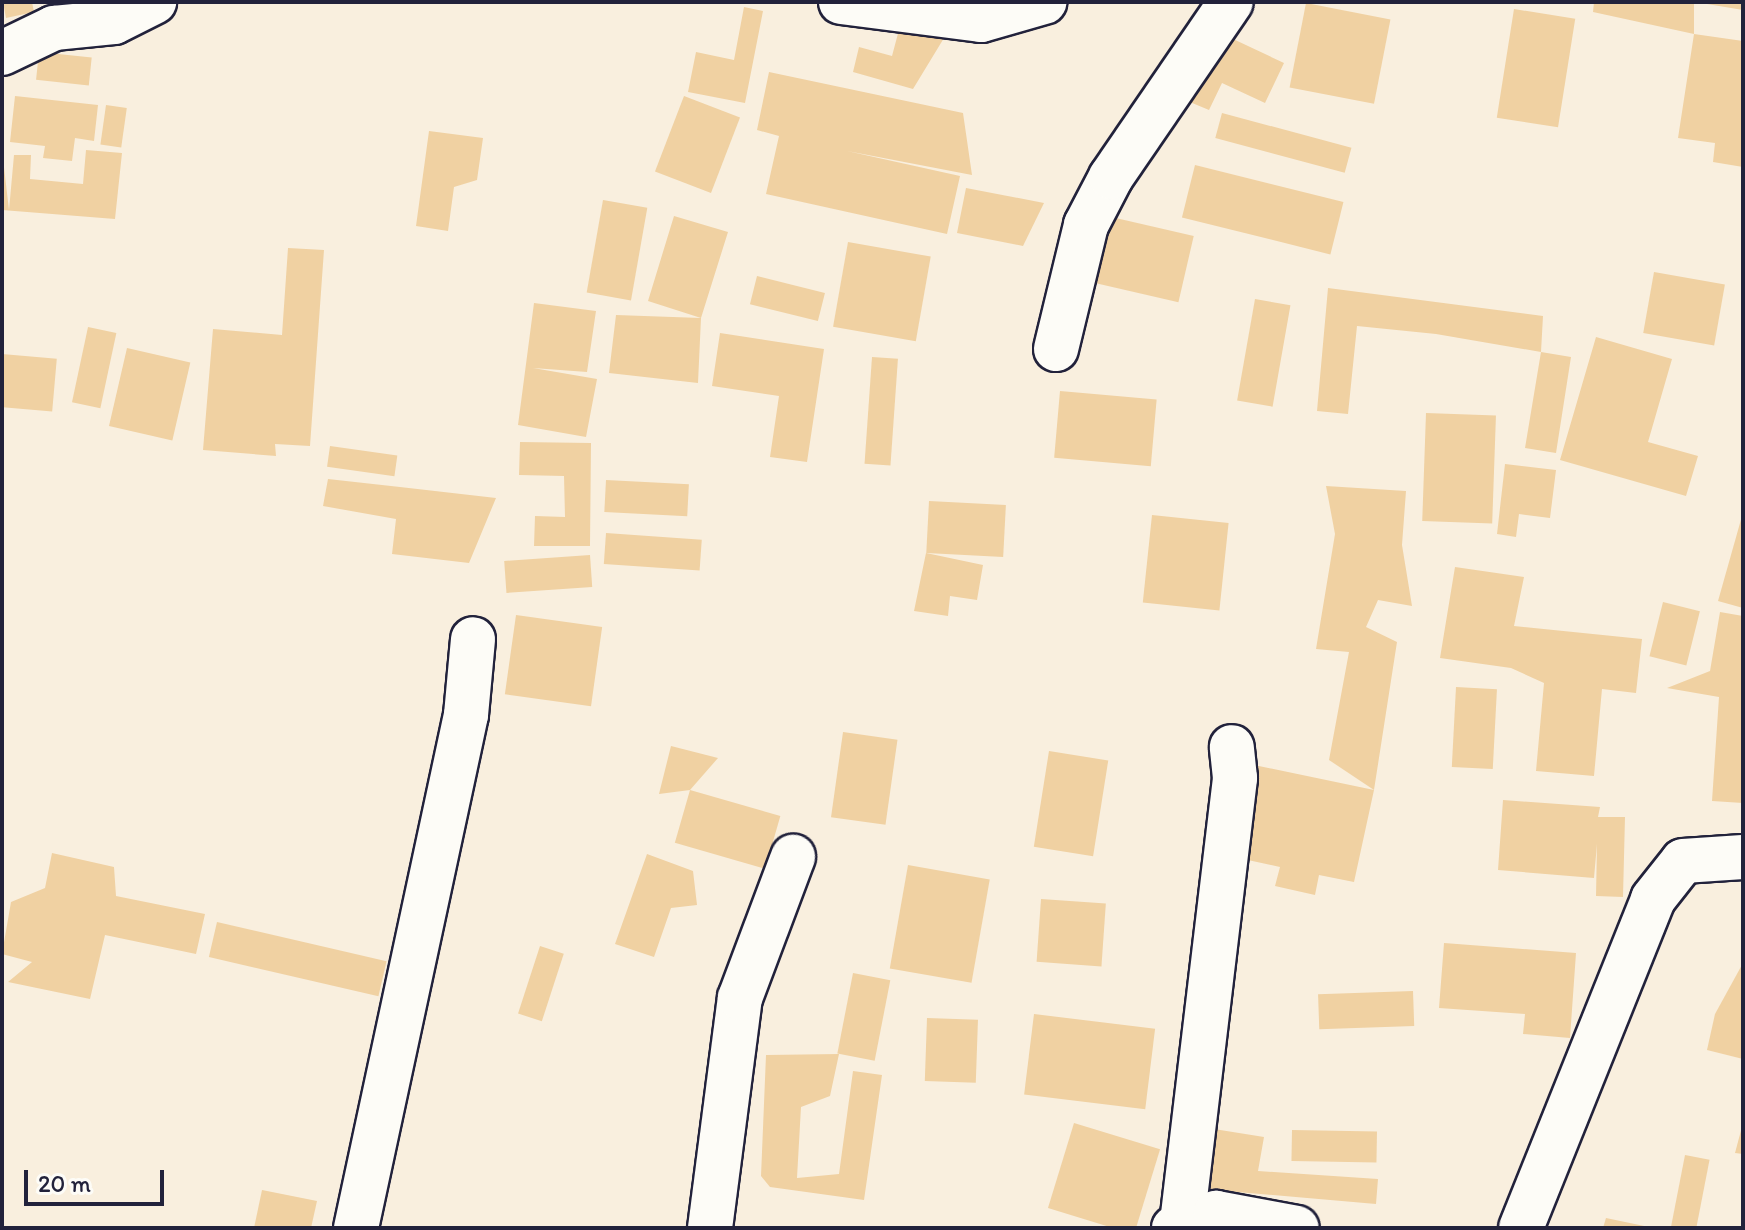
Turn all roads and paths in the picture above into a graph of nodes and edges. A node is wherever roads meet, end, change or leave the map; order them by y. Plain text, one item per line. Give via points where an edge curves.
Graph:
1 (154, 2) edge
2 (841, 2) edge
3 (1044, 2) edge
4 (1231, 2) edge
5 (2, 53) edge
6 (1056, 349) dead end
7 (473, 639) dead end
8 (1232, 747) dead end
9 (793, 857) dead end
10 (1743, 857) edge
11 (1178, 1226) edge
12 (356, 1228) edge
13 (710, 1228) edge
14 (1297, 1228) edge
15 (1521, 1228) edge

1 - 5 street via 114,22 54,28
2 - 3 street via 981,20
4 - 6 street via 1111,177 1086,225
7 - 12 street via 466,715
8 - 11 street via 1235,778
9 - 13 street via 740,998
10 - 15 street via 1683,861 1653,899
11 - 14 street via 1216,1213

